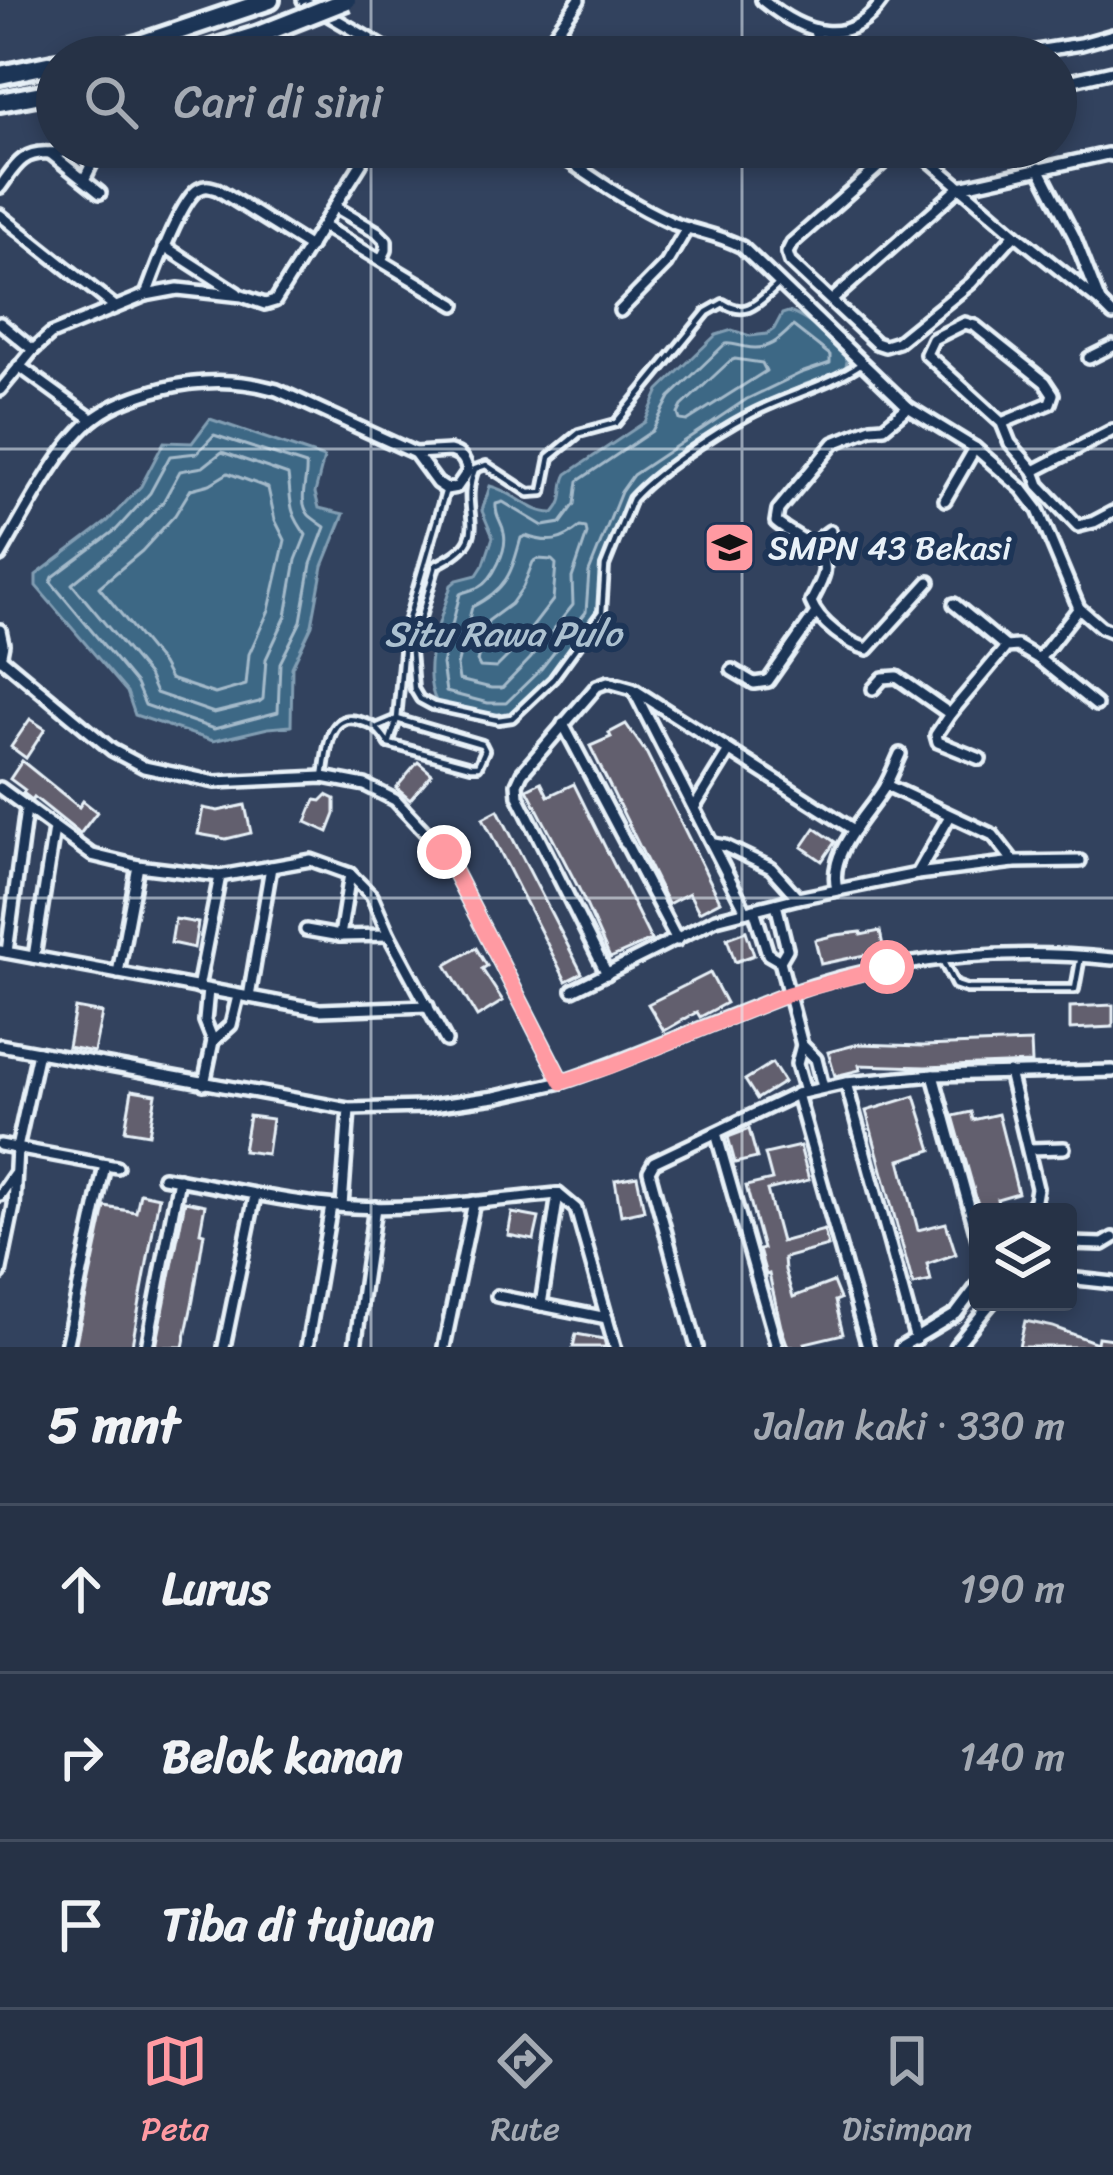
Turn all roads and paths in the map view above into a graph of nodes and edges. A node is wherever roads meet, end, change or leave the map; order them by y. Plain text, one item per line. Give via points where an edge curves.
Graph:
1 (270, 0) edge
2 (303, 0) edge
3 (347, 0) edge
4 (579, 0) edge
5 (762, 0) edge
6 (883, 0) edge
7 (815, 31) junction
8 (1113, 35) edge
9 (164, 36) edge
10 (256, 36) edge
11 (364, 36) edge
12 (553, 36) edge
13 (816, 36) edge
14 (1077, 45) edge
15 (36, 68) edge
16 (1113, 70) edge
17 (0, 74) edge
18 (1077, 79) edge
19 (36, 95) edge
20 (0, 102) edge
21 (36, 154) edge
22 (1113, 155) edge
23 (1077, 160) edge
24 (69, 168) edge
25 (89, 168) edge
26 (359, 168) edge
27 (580, 168) edge
28 (877, 168) edge
29 (938, 168) edge
30 (1039, 168) joint
31 (84, 180) junction
32 (0, 187) edge
33 (960, 187) junction
34 (100, 193) dead end
35 (335, 207) junction
36 (0, 215) edge
37 (323, 226) junction
38 (687, 228) junction
39 (1016, 234) junction
40 (164, 247) junction
41 (310, 247) junction
42 (381, 260) junction
43 (780, 284) junction
44 (146, 295) junction
45 (242, 296) junction
46 (832, 300) junction
47 (1100, 302) junction
48 (455, 305) dead end
49 (114, 306) junction
50 (620, 311) dead end
51 (1113, 315) edge
52 (0, 323) edge
53 (1113, 346) edge
54 (33, 350) junction
55 (1089, 358) dead end
56 (862, 363) junction
57 (19, 366) junction
58 (2, 382) edge
59 (908, 407) junction
60 (92, 419) junction
61 (1002, 424) junction
62 (1113, 430) edge
63 (975, 448) junction
64 (415, 453) junction
65 (1034, 471) junction
66 (446, 489) junction
67 (945, 500) dead end
68 (1113, 512) edge
69 (830, 531) dead end
70 (811, 545) junction
71 (0, 556) edge
72 (929, 581) dead end
73 (954, 604) dead end
74 (1079, 608) junction
75 (815, 614) junction
76 (0, 630) edge
77 (1113, 632) edge
78 (1006, 647) junction
79 (0, 658) edge
80 (1040, 659) junction
81 (732, 670) dead end
82 (633, 689) junction
83 (873, 689) dead end
84 (1096, 705) dead end
85 (950, 714) junction
86 (397, 719) junction
87 (563, 724) junction
88 (378, 727) junction
89 (389, 744) junction
90 (729, 751) junction
91 (900, 754) dead end
92 (980, 760) dead end
93 (323, 777) junction
94 (886, 785) junction
95 (0, 788) edge
96 (26, 808) junction
97 (694, 808) junction
98 (950, 816) junction
99 (54, 829) junction
100 (854, 830) junction
101 (714, 844) junction
102 (1080, 861) dead end
103 (1014, 862) junction
104 (138, 866) junction
105 (271, 867) junction
106 (350, 874) junction
107 (917, 874) junction
108 (220, 876) junction
109 (837, 889) junction
110 (798, 898) junction
111 (776, 904) junction
112 (750, 910) junction
113 (306, 930) dead end
114 (389, 935) junction
115 (340, 936) junction
116 (677, 940) junction
117 (4, 951) edge
118 (1081, 956) junction
119 (34, 957) junction
120 (941, 958) junction
121 (1113, 959) edge
122 (780, 961) junction
123 (118, 973) junction
124 (607, 974) junction
125 (203, 989) junction
126 (573, 990) dead end
127 (788, 994) junction
128 (243, 997) junction
129 (428, 1006) junction
130 (213, 1041) junction
131 (446, 1041) dead end
132 (0, 1045) edge
133 (802, 1045) junction
134 (38, 1052) junction
135 (1113, 1071) edge
136 (1009, 1072) junction
137 (933, 1075) junction
138 (562, 1082) junction
139 (846, 1083) junction
140 (205, 1084) junction
141 (823, 1088) junction
142 (801, 1093) junction
143 (349, 1109) junction
144 (716, 1133) junction
145 (0, 1144) edge
146 (17, 1148) junction
147 (1064, 1148) dead end
148 (1029, 1149) junction
149 (16, 1171) junction
150 (163, 1177) dead end
151 (179, 1179) junction
152 (558, 1194) junction
153 (0, 1195) edge
154 (255, 1196) junction
155 (474, 1202) junction
156 (1033, 1203) edge
157 (336, 1206) junction
158 (969, 1206) edge
159 (375, 1207) junction
160 (1113, 1238) edge
161 (1077, 1243) edge
162 (0, 1274) edge
163 (1077, 1278) edge
164 (1113, 1283) edge
165 (497, 1296) dead end
166 (969, 1297) edge
167 (541, 1305) junction
168 (985, 1311) edge
169 (607, 1318) junction
170 (916, 1340) junction
171 (66, 1347) edge
172 (147, 1347) edge
173 (224, 1347) edge
174 (307, 1347) edge
175 (355, 1347) edge
176 (444, 1347) edge
177 (615, 1347) edge
178 (697, 1347) edge
179 (777, 1347) edge
180 (868, 1347) edge
181 (902, 1347) edge
182 (955, 1347) edge

1 - 9 highway
2 - 11 street
3 - 10 highway, bridge
4 - 12 street
5 - 7 street
6 - 7 street via 858,26
7 - 13 street
8 - 14 street
15 - 17 highway
16 - 18 street
19 - 20 highway
21 - 32 street via 22,158
22 - 23 street
24 - 31 street
25 - 31 street
26 - 35 street
27 - 38 street
28 - 46 street via 788,253
29 - 33 street
30 - 33 street
30 - 47 street
31 - 34 street
33 - 39 street
33 - 46 street
35 - 37 street
35 - 42 street via 386,241
36 - 49 street
37 - 41 street
37 - 42 street
38 - 43 street via 742,247
38 - 50 street via 666,264
39 - 46 street via 971,283 890,345 876,343
39 - 47 street
40 - 41 street via 204,186
40 - 44 street
40 - 45 street
41 - 45 street via 275,301
42 - 48 street
43 - 56 street
43 - 56 lane via 746,311 723,303 707,312 616,423 579,433 550,457 543,492 529,493 487,465 476,469 469,486 473,534 461,553 436,565 411,652 420,699 512,718 553,679 602,612 605,566 632,499 750,414
44 - 45 street via 178,289
44 - 49 street
47 - 51 street
49 - 54 street
52 - 54 street
53 - 55 street
54 - 57 street
56 - 59 street
57 - 58 street
57 - 60 street
59 - 63 street
59 - 70 street via 884,427 834,443 778,511 779,526
60 - 64 street via 147,392 235,382 277,390
60 - 71 street via 52,467
61 - 61 street via 926,355 933,340 965,323 975,326 1045,382 1050,403
61 - 65 street
62 - 65 street
63 - 67 street
63 - 74 street via 1038,510
64 - 66 street
64 - 66 street via 459,454 468,471
65 - 68 street via 1078,526
66 - 86 lane via 405,630
69 - 70 street
70 - 75 street via 825,570 811,602
72 - 75 street via 868,649
73 - 78 street
74 - 77 street
74 - 80 street
75 - 81 street via 768,681 754,683
76 - 79 street
78 - 80 street
78 - 85 street
79 - 93 street via 144,767 214,782
80 - 84 street
82 - 87 street via 601,684
82 - 90 street
82 - 97 street
83 - 85 street via 897,677
85 - 92 street via 936,739
86 - 88 lane
86 - 89 lane
86 - 89 lane via 485,750 476,767
87 - 116 street
87 - 124 street via 520,776 518,796
88 - 89 lane
88 - 93 lane via 339,721
90 - 97 street
90 - 100 street
91 - 94 street
93 - 138 street via 395,800 444,852
94 - 98 street
94 - 100 street
95 - 96 street
96 - 99 street
96 - 117 street
97 - 101 street
98 - 103 street via 997,838
98 - 107 street
99 - 104 street via 92,855
99 - 119 street
100 - 109 street via 836,866
101 - 110 street via 771,868
101 - 112 street
102 - 103 street
103 - 107 street
104 - 108 street
104 - 123 street
105 - 106 street via 311,860
105 - 108 street
105 - 128 street
106 - 114 street via 372,896
106 - 115 street
107 - 109 street
108 - 125 street
109 - 110 street
110 - 111 street
111 - 112 street
111 - 122 street via 787,949
112 - 116 street
112 - 122 street via 768,954
113 - 115 street
114 - 115 street
114 - 129 street
116 - 124 street
117 - 119 street
118 - 120 street
118 - 120 lane via 1075,989 967,989 955,985
118 - 121 street
119 - 123 street
120 - 127 street
122 - 127 street
123 - 125 street
124 - 126 street
125 - 128 street
125 - 130 street
127 - 133 street
127 - 138 street
128 - 129 street via 334,1011
128 - 130 street
129 - 131 street
130 - 140 street
132 - 134 street
133 - 141 street via 816,1059
133 - 142 street
134 - 140 street
134 - 146 street
135 - 136 street
136 - 137 street
136 - 148 street
137 - 139 street
137 - 158 street
138 - 143 street via 424,1107
139 - 141 street
139 - 170 street
140 - 143 street
141 - 142 street
142 - 144 street
142 - 180 street
143 - 157 street
144 - 178 street via 649,1171
144 - 179 street
145 - 146 street
146 - 149 street
146 - 171 street via 111,1166
147 - 148 street
148 - 156 street
149 - 153 street
149 - 162 street
150 - 151 street
151 - 154 street
151 - 172 street
152 - 155 street
152 - 167 street
152 - 169 street via 576,1209
154 - 157 street
154 - 173 street
155 - 159 street
155 - 176 street
157 - 159 street
157 - 174 street
159 - 175 street
160 - 161 street
163 - 164 street
165 - 167 street
166 - 170 street
167 - 169 street
168 - 182 street
169 - 177 street
170 - 181 street

